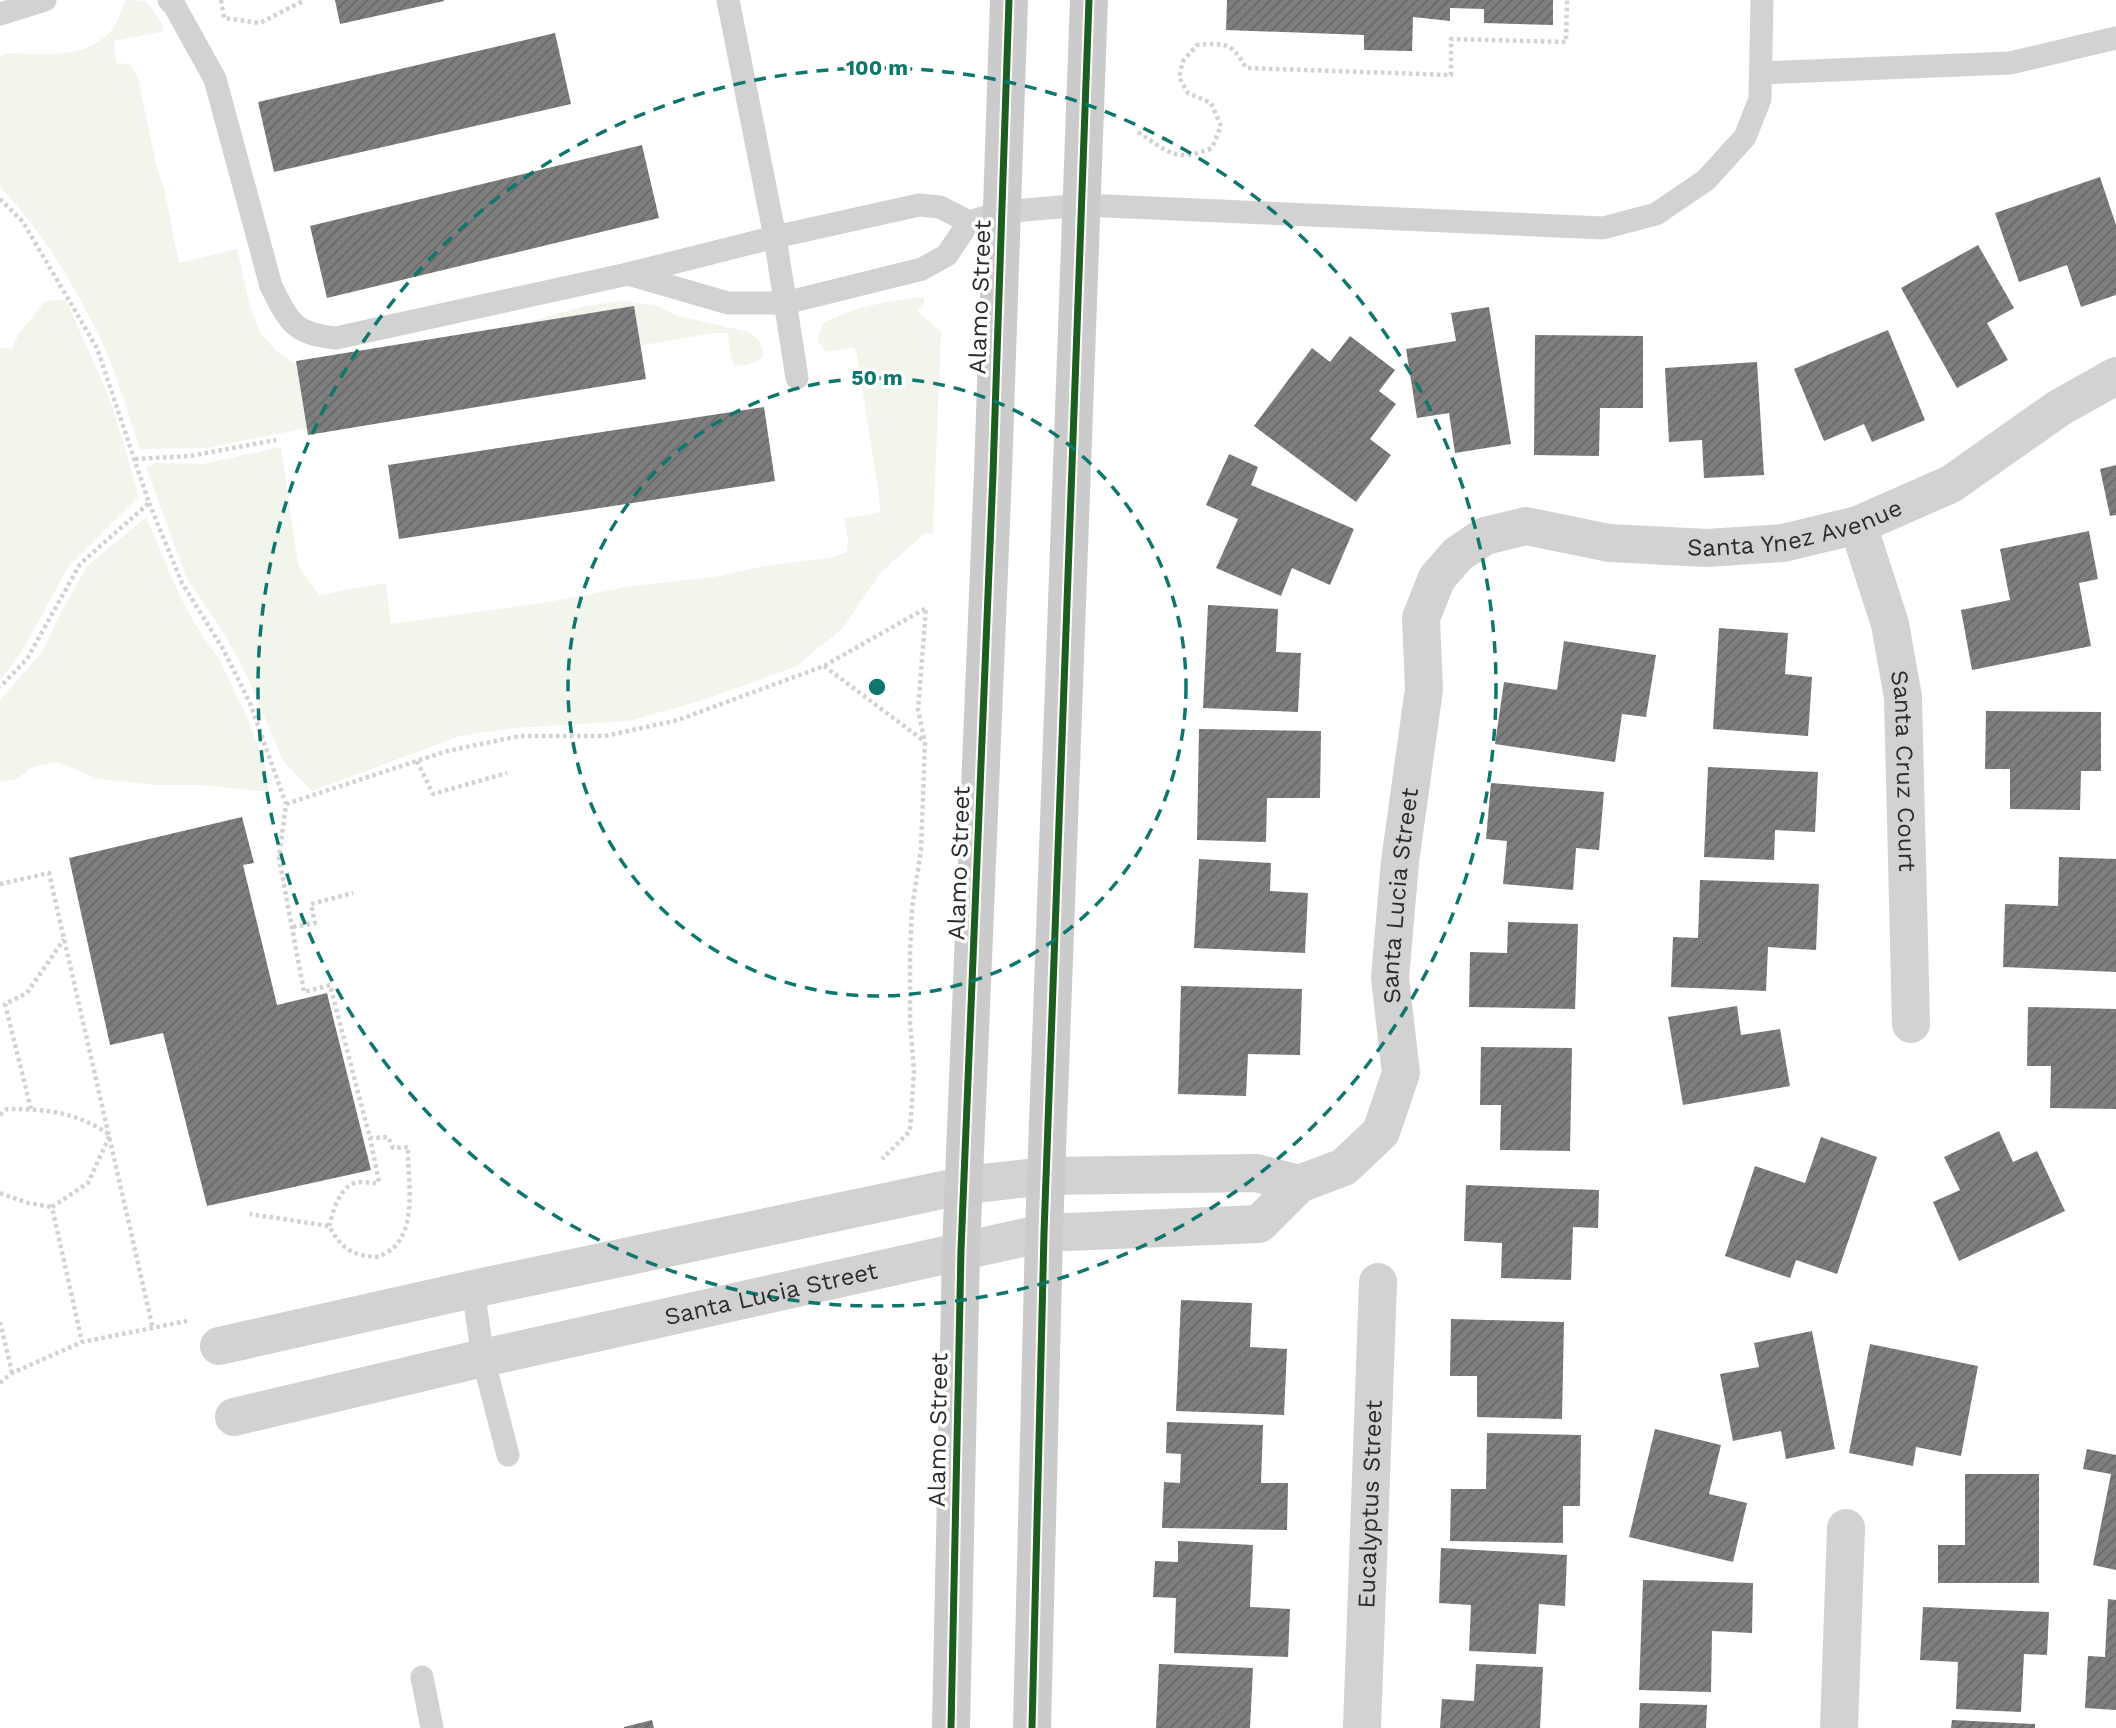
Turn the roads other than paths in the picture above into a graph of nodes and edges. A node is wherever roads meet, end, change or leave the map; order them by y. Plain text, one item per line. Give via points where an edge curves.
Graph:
1 (45, 0) edge
2 (169, 0) edge
3 (728, 0) edge
4 (1009, 0) edge
5 (1090, 0) edge
6 (1762, 0) edge
7 (0, 15) edge
8 (2116, 38) edge
9 (1761, 73) junction
10 (1083, 205) junction
11 (985, 217) junction
12 (775, 237) junction
13 (628, 274) junction
14 (785, 303) junction
15 (2116, 376) edge
16 (797, 378) dead end
17 (1858, 525) junction
18 (1448, 564) joint
19 (1911, 1024) dead end
20 (1045, 1176) junction
21 (1299, 1184) junction
22 (965, 1185) junction
23 (1044, 1233) junction
24 (961, 1250) junction
25 (1378, 1282) dead end
26 (473, 1289) junction
27 (219, 1346) dead end
28 (483, 1358) junction
29 (234, 1417) dead end
30 (508, 1455) dead end
31 (1846, 1528) dead end
32 (422, 1677) dead end
33 (432, 1728) edge
34 (951, 1728) edge
35 (1032, 1728) edge
36 (1362, 1728) edge
37 (1839, 1728) edge

1 - 7 lane
2 - 13 lane via 215,79 271,286 287,318 312,336 336,338
3 - 12 lane
4 - 11 main road, Alamo Street
5 - 10 main road
6 - 9 lane
8 - 9 lane via 2010,63
9 - 10 lane via 1760,99 1745,137 1706,180 1656,214 1603,228
10 - 11 lane
10 - 20 main road
11 - 12 lane via 919,205
11 - 14 lane via 947,255 922,269
11 - 22 main road, Alamo Street
12 - 13 lane
12 - 14 lane
13 - 14 lane via 728,303
14 - 16 lane
15 - 17 street, Santa Ynez Avenue via 2059,408 1951,484
17 - 18 street, Santa Ynez Avenue via 1783,543 1707,548 1609,543 1526,526 1485,536
17 - 19 street, Santa Cruz Court via 1889,624 1903,697
18 - 21 street, Santa Lucia Street via 1437,578 1421,618 1424,689 1400,862 1390,978 1401,1073 1381,1132 1344,1167
20 - 21 street via 1256,1173
20 - 22 street
20 - 23 main road
21 - 23 street, Santa Lucia Street via 1259,1224
22 - 24 main road, Alamo Street
22 - 26 street
23 - 24 street, Santa Lucia Street
23 - 35 main road
24 - 28 street, Santa Lucia Street
24 - 34 main road, Alamo Street
25 - 36 street, Eucalyptus Street
26 - 27 street
26 - 28 lane
28 - 29 street, Santa Lucia Street
28 - 30 lane
31 - 37 street
32 - 33 lane

